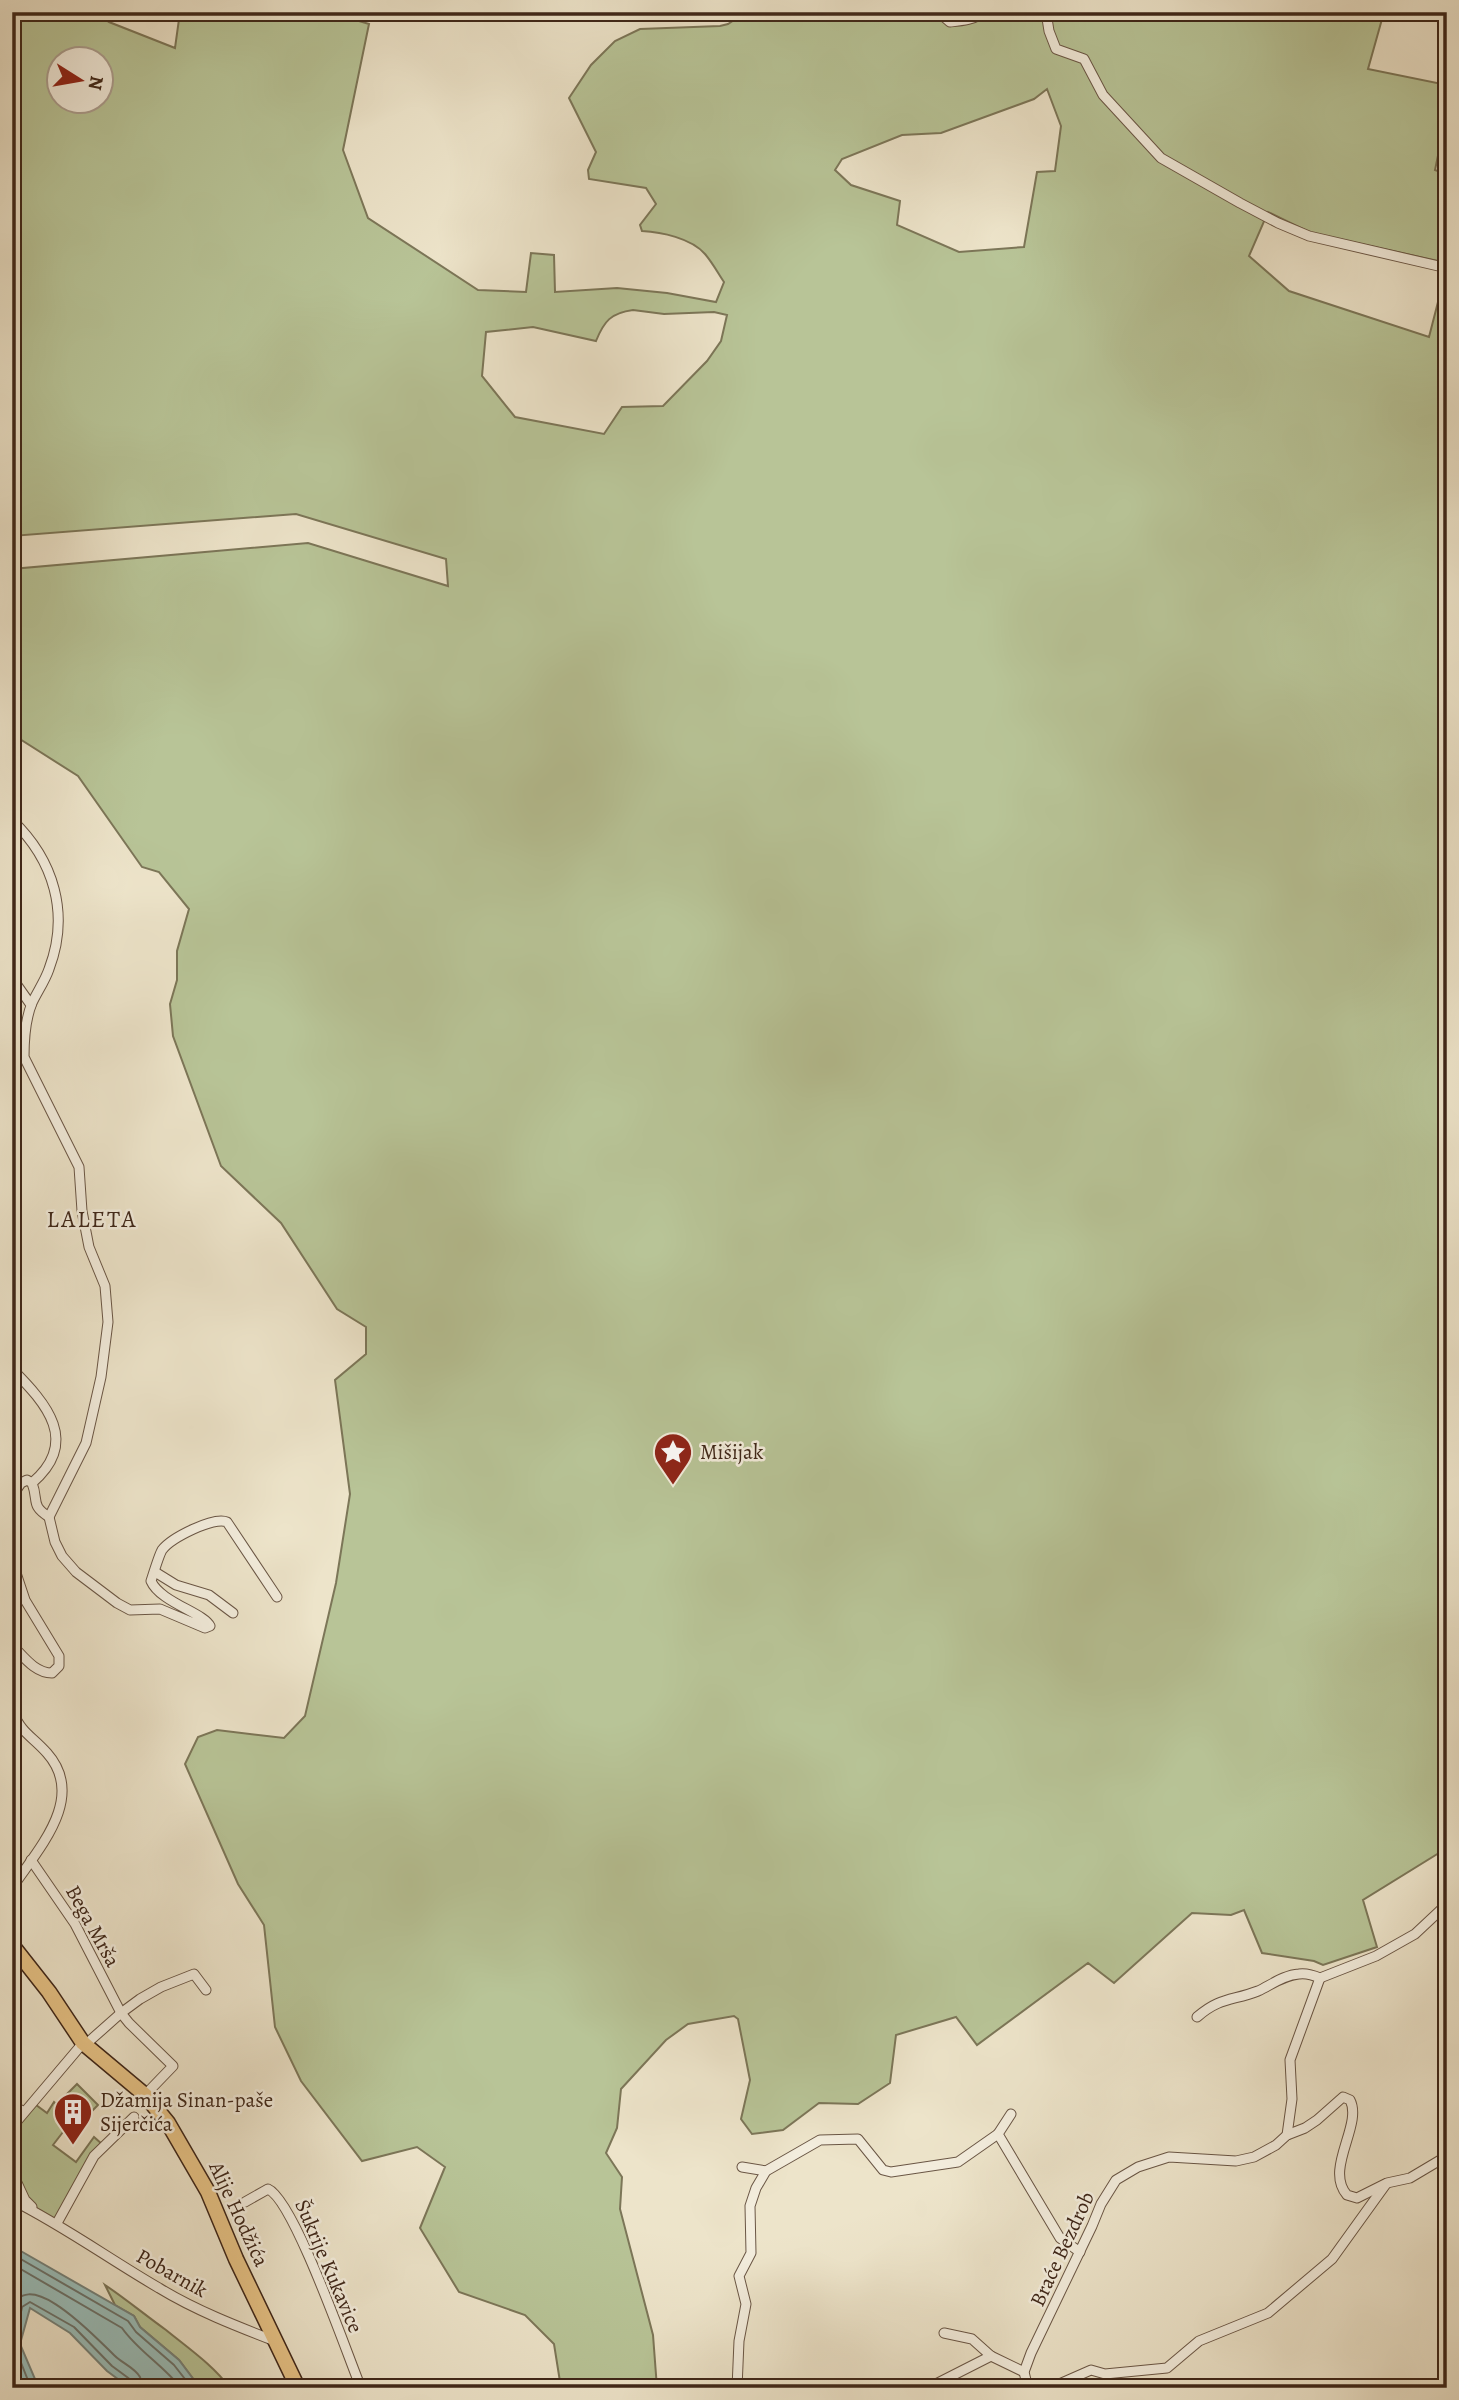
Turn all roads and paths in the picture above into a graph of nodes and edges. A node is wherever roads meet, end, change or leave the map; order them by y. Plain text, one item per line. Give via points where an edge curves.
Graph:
1 (943, 12) edge
2 (983, 12) edge
3 (1046, 12) edge
4 (1447, 268) edge
5 (12, 820) edge
6 (12, 978) edge
7 (31, 1005) junction
8 (12, 1369) edge
9 (32, 1483) junction
10 (12, 1496) edge
11 (49, 1517) junction
12 (12, 1561) edge
13 (155, 1572) junction
14 (277, 1597) dead end
15 (233, 1613) dead end
16 (12, 1645) edge
17 (12, 1711) edge
18 (31, 1860) junction
19 (12, 1888) edge
20 (1447, 1904) edge
21 (12, 1945) edge
22 (1320, 1978) junction
23 (206, 1990) dead end
24 (121, 2013) junction
25 (1197, 2017) dead end
26 (84, 2044) junction
27 (145, 2095) junction
28 (12, 2105) edge
29 (24, 2112) junction
30 (1011, 2114) dead end
31 (134, 2117) dead end
32 (12, 2127) edge
33 (998, 2134) junction
34 (1287, 2135) junction
35 (1447, 2156) edge
36 (742, 2167) dead end
37 (766, 2171) junction
38 (12, 2172) edge
39 (1387, 2183) junction
40 (12, 2200) edge
41 (245, 2202) dead end
42 (35, 2211) junction
43 (57, 2223) junction
44 (1080, 2252) junction
45 (944, 2333) dead end
46 (275, 2341) junction
47 (991, 2356) junction
48 (1024, 2372) junction
49 (298, 2388) edge
50 (361, 2388) edge
51 (737, 2388) edge
52 (928, 2388) edge
53 (1025, 2388) edge
54 (1050, 2388) edge

1 - 2 street via 950,22
3 - 4 street via 1056,49 1084,59 1103,95 1161,158 1309,236
5 - 7 street via 42,857 57,902 55,952
6 - 7 street
7 - 11 street via 24,1057 79,1167 82,1211 89,1247 105,1286 108,1322 86,1443
8 - 9 street via 34,1391 56,1430 54,1456
9 - 10 street via 21,1483
9 - 11 street via 39,1511
11 - 13 street via 62,1556 117,1603 130,1610 160,1609 205,1628 210,1626 153,1586
12 - 16 street via 24,1600 59,1656 60,1666 44,1673
13 - 14 street via 160,1553 173,1540 222,1519
13 - 15 street via 209,1595
17 - 18 street via 25,1734 47,1753 64,1788 54,1825
18 - 19 street
18 - 24 street, Bega Mrša via 75,1924
20 - 22 street via 1415,1934 1386,1951
21 - 26 main road, Alije Hodžića
22 - 25 street via 1289,1976 1253,1993 1224,1999
22 - 34 street via 1290,2060 1292,2099
23 - 24 street via 194,1974 161,1987
24 - 26 street
24 - 27 street, Bega Mrša via 173,2066
26 - 27 main road, Alije Hodžića
26 - 29 street
27 - 46 main road, Alije Hodžića via 169,2123 208,2192
28 - 29 street
29 - 32 street
30 - 33 street
31 - 43 street via 94,2155
33 - 37 street via 958,2162 891,2172 883,2169 858,2139 820,2140
33 - 44 street via 1046,2218 1060,2238
34 - 39 street, Braće Bezdrob via 1318,2120 1339,2099 1346,2098 1353,2110 1341,2164 1343,2192 1357,2198
34 - 44 street, Braće Bezdrob via 1254,2157 1236,2161 1169,2157 1125,2174 1107,2193
35 - 39 street via 1410,2178
36 - 37 street
37 - 51 street via 750,2206 751,2253 739,2276 746,2304
38 - 42 street, Pobarnik
39 - 54 street via 1332,2259 1268,2313 1199,2341 1167,2368 1105,2374 1091,2370
40 - 42 street, Pobarnik
41 - 50 street, Šukrije Kukavice via 268,2189 283,2202
42 - 43 street, Pobarnik
43 - 46 street, Pobarnik via 160,2290
44 - 48 street, Braće Bezdrob
45 - 47 street via 972,2339
46 - 49 main road, Alije Hodžića
47 - 48 street
47 - 52 street
48 - 53 street, Braće Bezdrob

